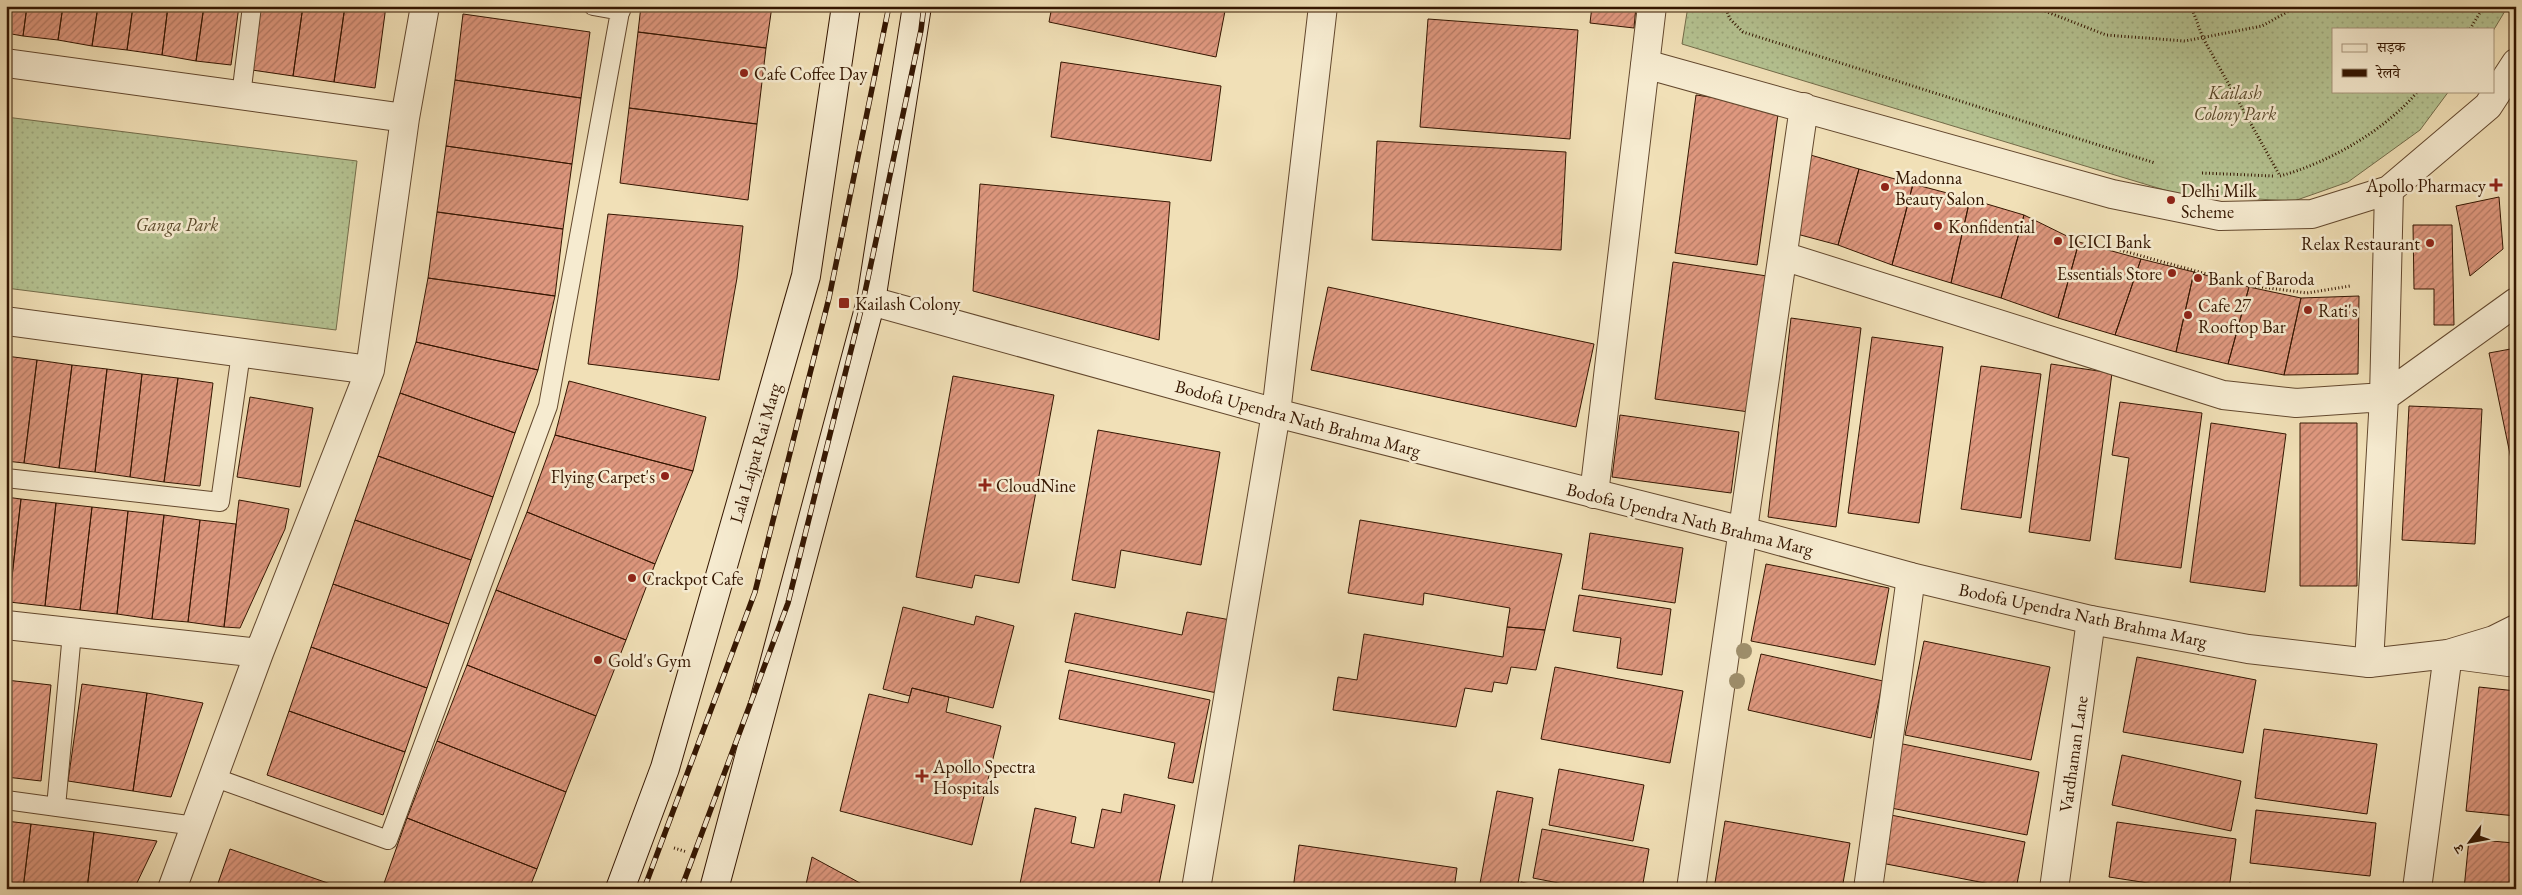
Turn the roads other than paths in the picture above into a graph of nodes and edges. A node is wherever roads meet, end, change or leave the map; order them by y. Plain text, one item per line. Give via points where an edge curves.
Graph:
1 (252, 6) edge
2 (425, 6) edge
3 (593, 6) edge
4 (846, 6) edge
5 (917, 6) edge
6 (1323, 6) edge
7 (1652, 6) edge
8 (621, 8) edge
9 (6, 63) edge
10 (2516, 63) edge
11 (1645, 64) junction
12 (241, 96) junction
13 (1804, 107) junction
14 (405, 118) junction
15 (2389, 190) junction
16 (1783, 256) junction
17 (871, 302) junction
18 (2516, 302) edge
19 (6, 321) edge
20 (241, 353) junction
21 (370, 370) junction
22 (2384, 397) junction
23 (1276, 413) junction
24 (6, 478) edge
25 (1594, 494) junction
26 (1743, 531) junction
27 (1911, 577) junction
28 (2091, 620) junction
29 (6, 626) edge
30 (2516, 629) edge
31 (72, 632) junction
32 (259, 653) junction
33 (2448, 654) junction
34 (2369, 663) junction
35 (2516, 663) edge
36 (213, 776) junction
37 (6, 800) edge
38 (56, 807) junction
39 (195, 826) junction
40 (172, 889) edge
41 (620, 889) edge
42 (714, 889) edge
43 (1196, 889) edge
44 (1691, 889) edge
45 (1868, 889) edge
46 (2054, 889) edge
47 (2417, 889) edge

1 - 12 lane
2 - 14 street
3 - 8 lane
4 - 41 street, Lala Lajpat Rai Marg via 806,276 665,768
5 - 17 street
6 - 23 street
7 - 11 street
8 - 36 lane via 548,406 388,840
9 - 12 street
10 - 15 street via 2488,106
11 - 13 street
11 - 25 street
12 - 14 street
13 - 15 street via 2112,194 2220,216 2312,214
13 - 16 street
14 - 21 street
15 - 22 street
16 - 22 street via 2223,395 2296,403
16 - 26 street
17 - 23 street, Bodofa Upendra Nath Brahma Marg
17 - 42 street
18 - 22 street
19 - 20 street
20 - 21 street
20 - 24 lane via 220,502
21 - 32 street
22 - 34 street
23 - 25 street, Bodofa Upendra Nath Brahma Marg
23 - 43 street
25 - 26 street, Bodofa Upendra Nath Brahma Marg
26 - 27 street, Bodofa Upendra Nath Brahma Marg
26 - 44 street
27 - 28 street, Bodofa Upendra Nath Brahma Marg
27 - 45 street
28 - 34 street, Bodofa Upendra Nath Brahma Marg via 2248,649
28 - 46 street, Vardhaman Lane
29 - 31 street
30 - 33 street, Bodofa Upendra Nath Brahma Marg via 2494,640
31 - 32 street
31 - 38 lane
32 - 36 street
33 - 34 street, Bodofa Upendra Nath Brahma Marg
33 - 35 street
33 - 47 street
36 - 39 street
37 - 38 lane
38 - 39 lane
39 - 40 street

